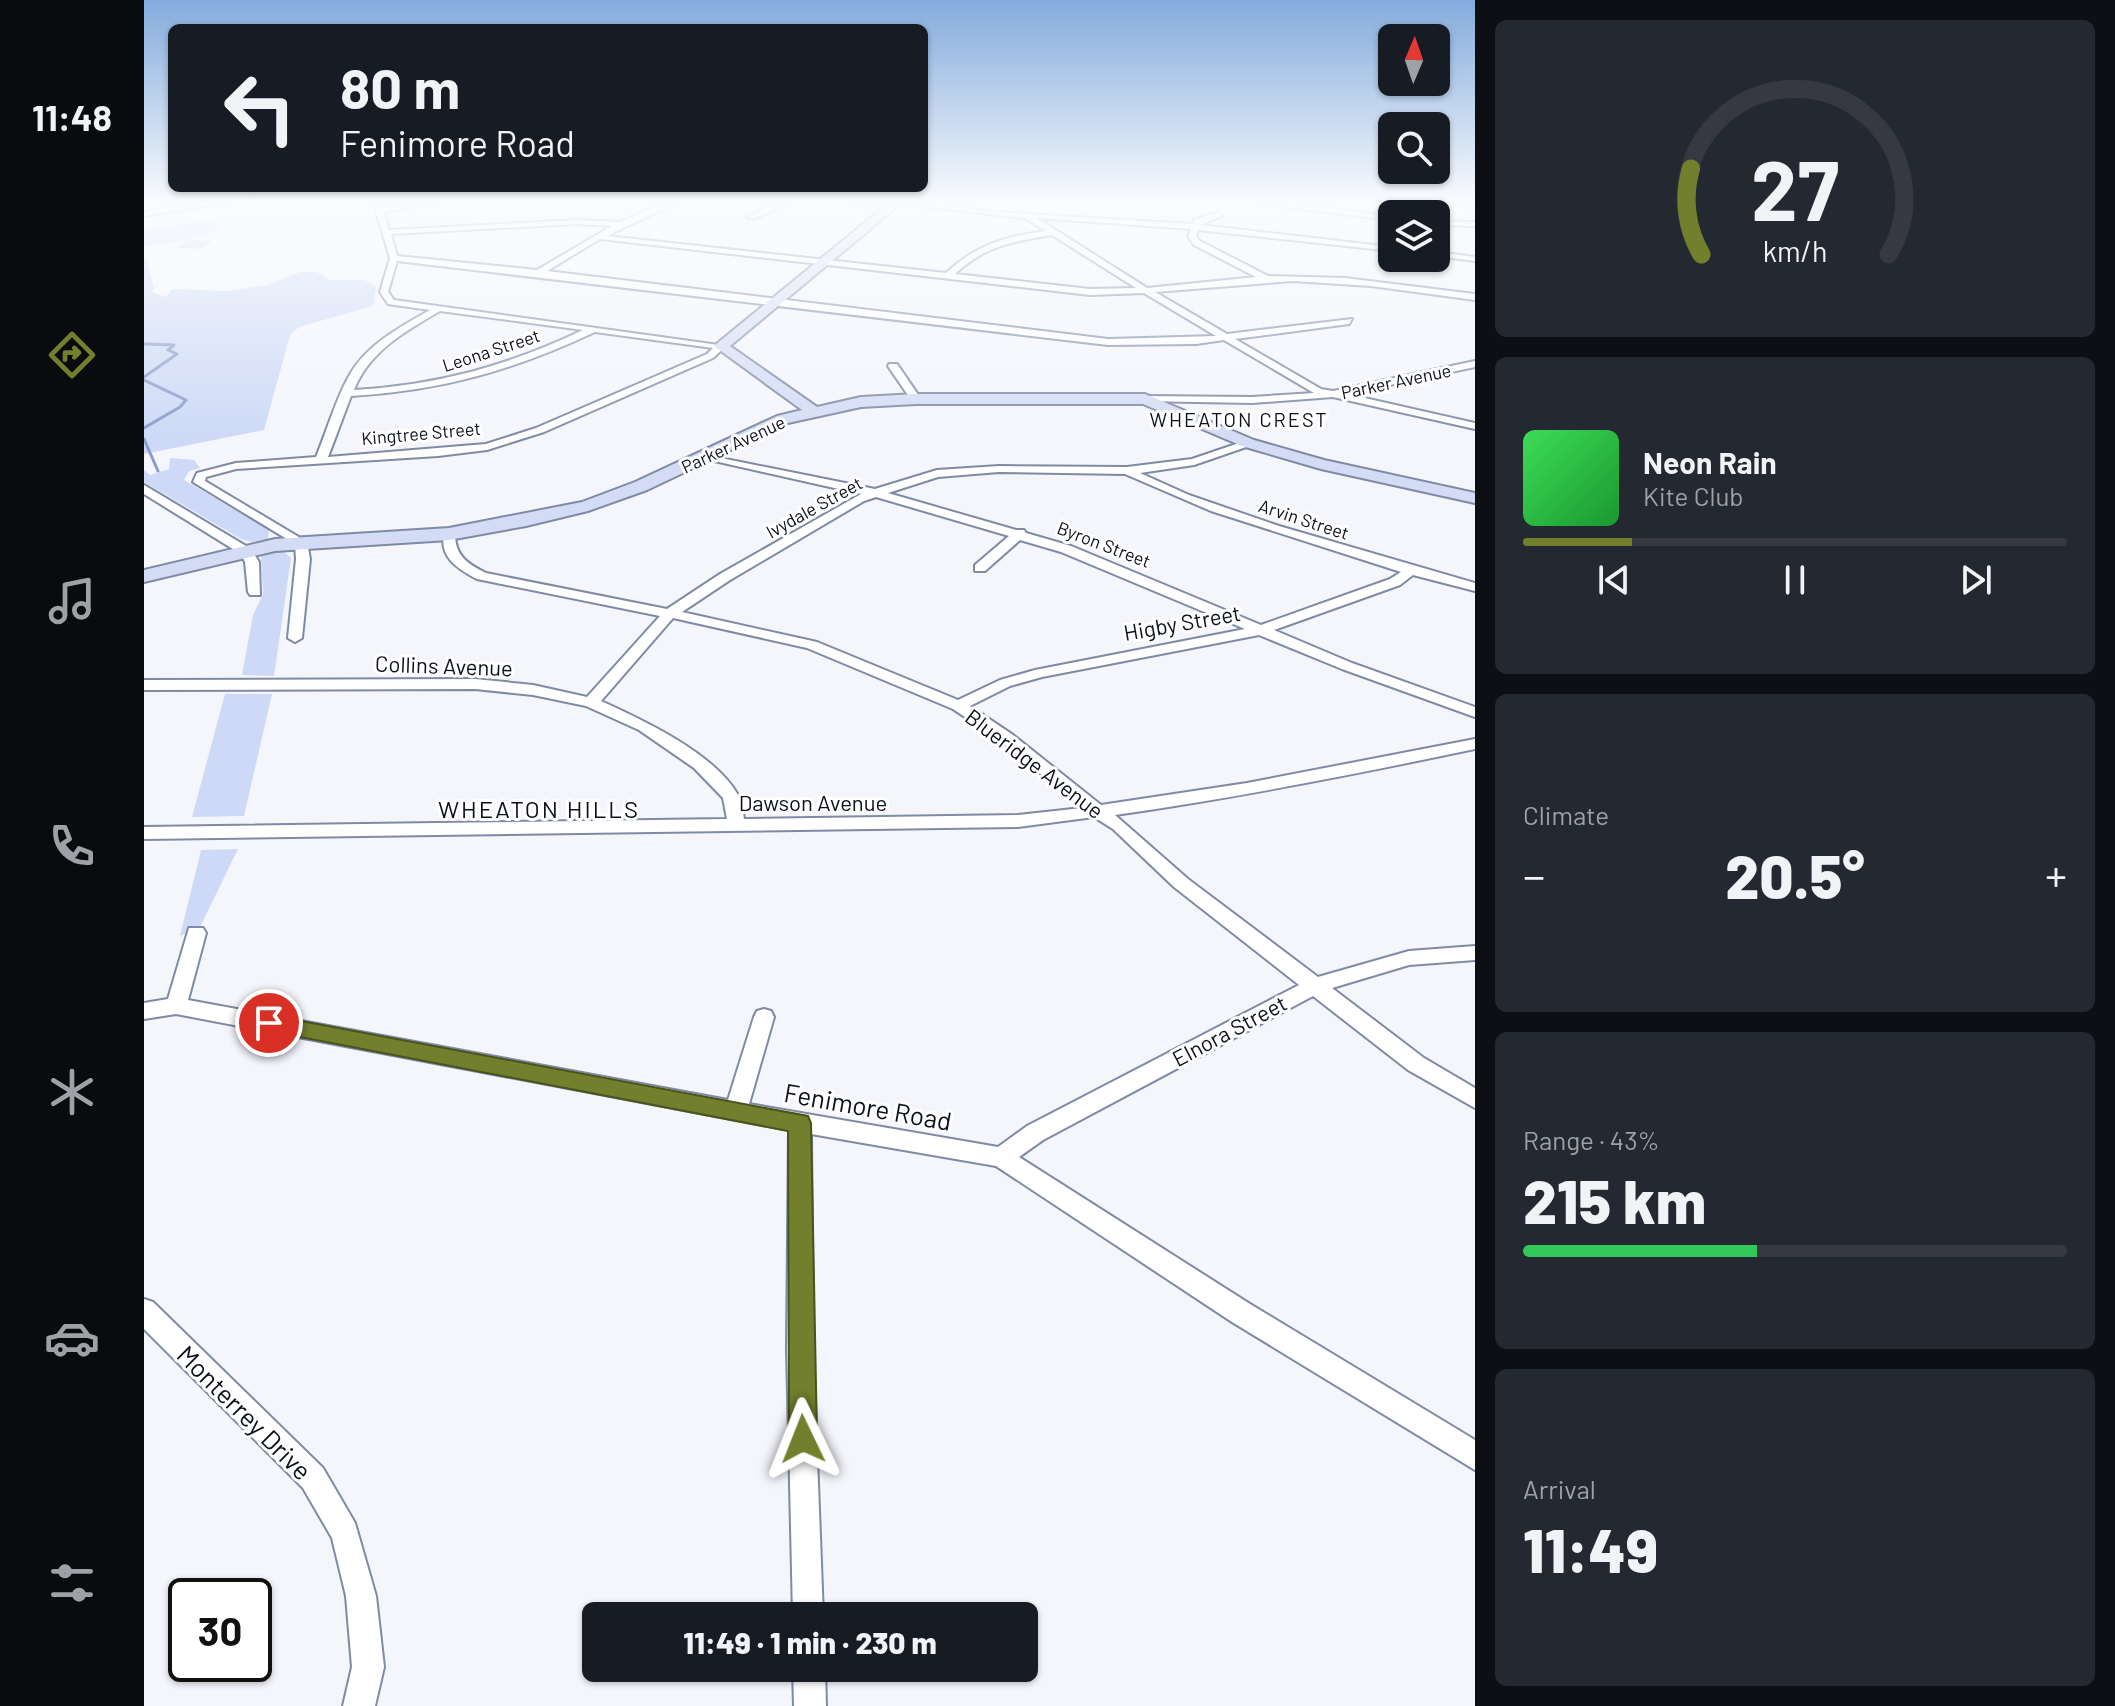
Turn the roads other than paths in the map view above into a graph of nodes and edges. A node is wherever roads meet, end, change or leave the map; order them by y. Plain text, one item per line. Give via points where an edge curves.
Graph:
1 (389, 281) edge
2 (602, 281) edge
3 (799, 281) edge
4 (989, 281) edge
5 (1129, 281) edge
6 (1251, 281) edge
7 (1340, 281) edge
8 (1148, 292) junction
9 (1475, 297) edge
10 (773, 301) junction
11 (438, 309) junction
12 (1349, 321) dead end
13 (592, 330) junction
14 (1227, 338) junction
15 (721, 346) junction
16 (1475, 364) edge
17 (893, 366) dead end
18 (349, 393) junction
19 (1329, 395) junction
20 (916, 399) junction
21 (1145, 399) junction
22 (813, 411) junction
23 (1475, 426) edge
24 (1248, 443) junction
25 (705, 456) junction
26 (321, 459) junction
27 (1127, 471) junction
28 (144, 489) edge
29 (875, 493) junction
30 (1475, 498) edge
31 (1020, 533) junction
32 (449, 534) junction
33 (301, 542) junction
34 (246, 552) junction
35 (980, 568) dead end
36 (1410, 571) junction
37 (144, 576) edge
38 (1475, 587) edge
39 (255, 592) dead end
40 (669, 614) junction
41 (1261, 630) junction
42 (295, 638) dead end
43 (144, 685) edge
44 (591, 702) junction
45 (959, 706) junction
46 (1475, 712) edge
47 (1475, 744) edge
48 (1098, 812) junction
49 (737, 825) junction
50 (144, 833) edge
51 (196, 933) dead end
52 (1475, 953) edge
53 (1314, 986) junction
54 (176, 1006) junction
55 (144, 1011) edge
56 (764, 1017) dead end
57 (1475, 1099) edge
58 (736, 1111) junction
59 (800, 1123) junction
60 (1001, 1157) junction
61 (144, 1311) edge
62 (1475, 1456) edge
63 (808, 1602) edge
64 (809, 1682) edge
65 (359, 1706) edge
66 (810, 1706) edge

1 - 11 street via 385,298 391,302
2 - 10 street
3 - 10 street
4 - 8 street via 1090,292
5 - 8 street
6 - 8 street
7 - 9 street
8 - 14 street
10 - 14 street via 1108,342
10 - 15 street
11 - 13 street
11 - 18 street via 373,353 354,376
12 - 14 street
13 - 15 street
13 - 18 street, Leona Street via 466,378
14 - 19 street
15 - 22 street
15 - 26 street, Kingtree Street via 710,356 509,440 438,453
16 - 19 street, Parker Avenue
17 - 20 street
18 - 26 street
19 - 21 street, Parker Avenue
19 - 23 street
20 - 21 street, Parker Avenue
20 - 22 street, Parker Avenue
21 - 24 street
22 - 25 street, Parker Avenue via 760,428
24 - 27 street, Ivydale Street via 1194,462
24 - 30 street
25 - 29 street, Byron Street
25 - 32 street, Parker Avenue via 588,506
26 - 33 street, Kingtree Street via 236,466 201,475 199,482
27 - 29 street, Ivydale Street via 968,471 927,476
27 - 36 street, Arvin Street via 1245,519
28 - 34 street
29 - 31 street, Byron Street
29 - 40 street, Ivydale Street
31 - 35 street
31 - 41 street, Byron Street
32 - 33 street, Parker Avenue
32 - 40 street, Blueridge Avenue via 452,557 482,576
33 - 34 street, Parker Avenue
33 - 42 street
34 - 37 street, Parker Avenue
34 - 39 street
36 - 38 street, Arvin Street
36 - 41 street, Higby Street via 1395,582
40 - 44 street, Ivydale Street
40 - 45 street, Blueridge Avenue via 812,645
41 - 45 street, Higby Street via 1040,673
41 - 46 street, Byron Street
43 - 44 street, Collins Avenue via 475,684
44 - 49 street, Collins Avenue via 645,727 700,764 731,797
45 - 48 street, Blueridge Avenue
47 - 48 street, Dawson Avenue via 1290,783
48 - 49 street, Dawson Avenue via 978,823
48 - 53 street, Blueridge Avenue
49 - 50 street, Dawson Avenue
51 - 54 street
52 - 53 street, Elnora Street via 1409,958
53 - 57 street, Blueridge Avenue via 1416,1064
53 - 60 street, Elnora Street via 1035,1133
54 - 55 street, Fenimore Road
54 - 58 street, Fenimore Road
56 - 58 street
58 - 59 street, Fenimore Road
59 - 60 street, Fenimore Road
59 - 63 street
60 - 62 street, Fenimore Road
61 - 65 street, Monterrey Drive via 313,1478 345,1533 361,1596 368,1667
64 - 66 street

